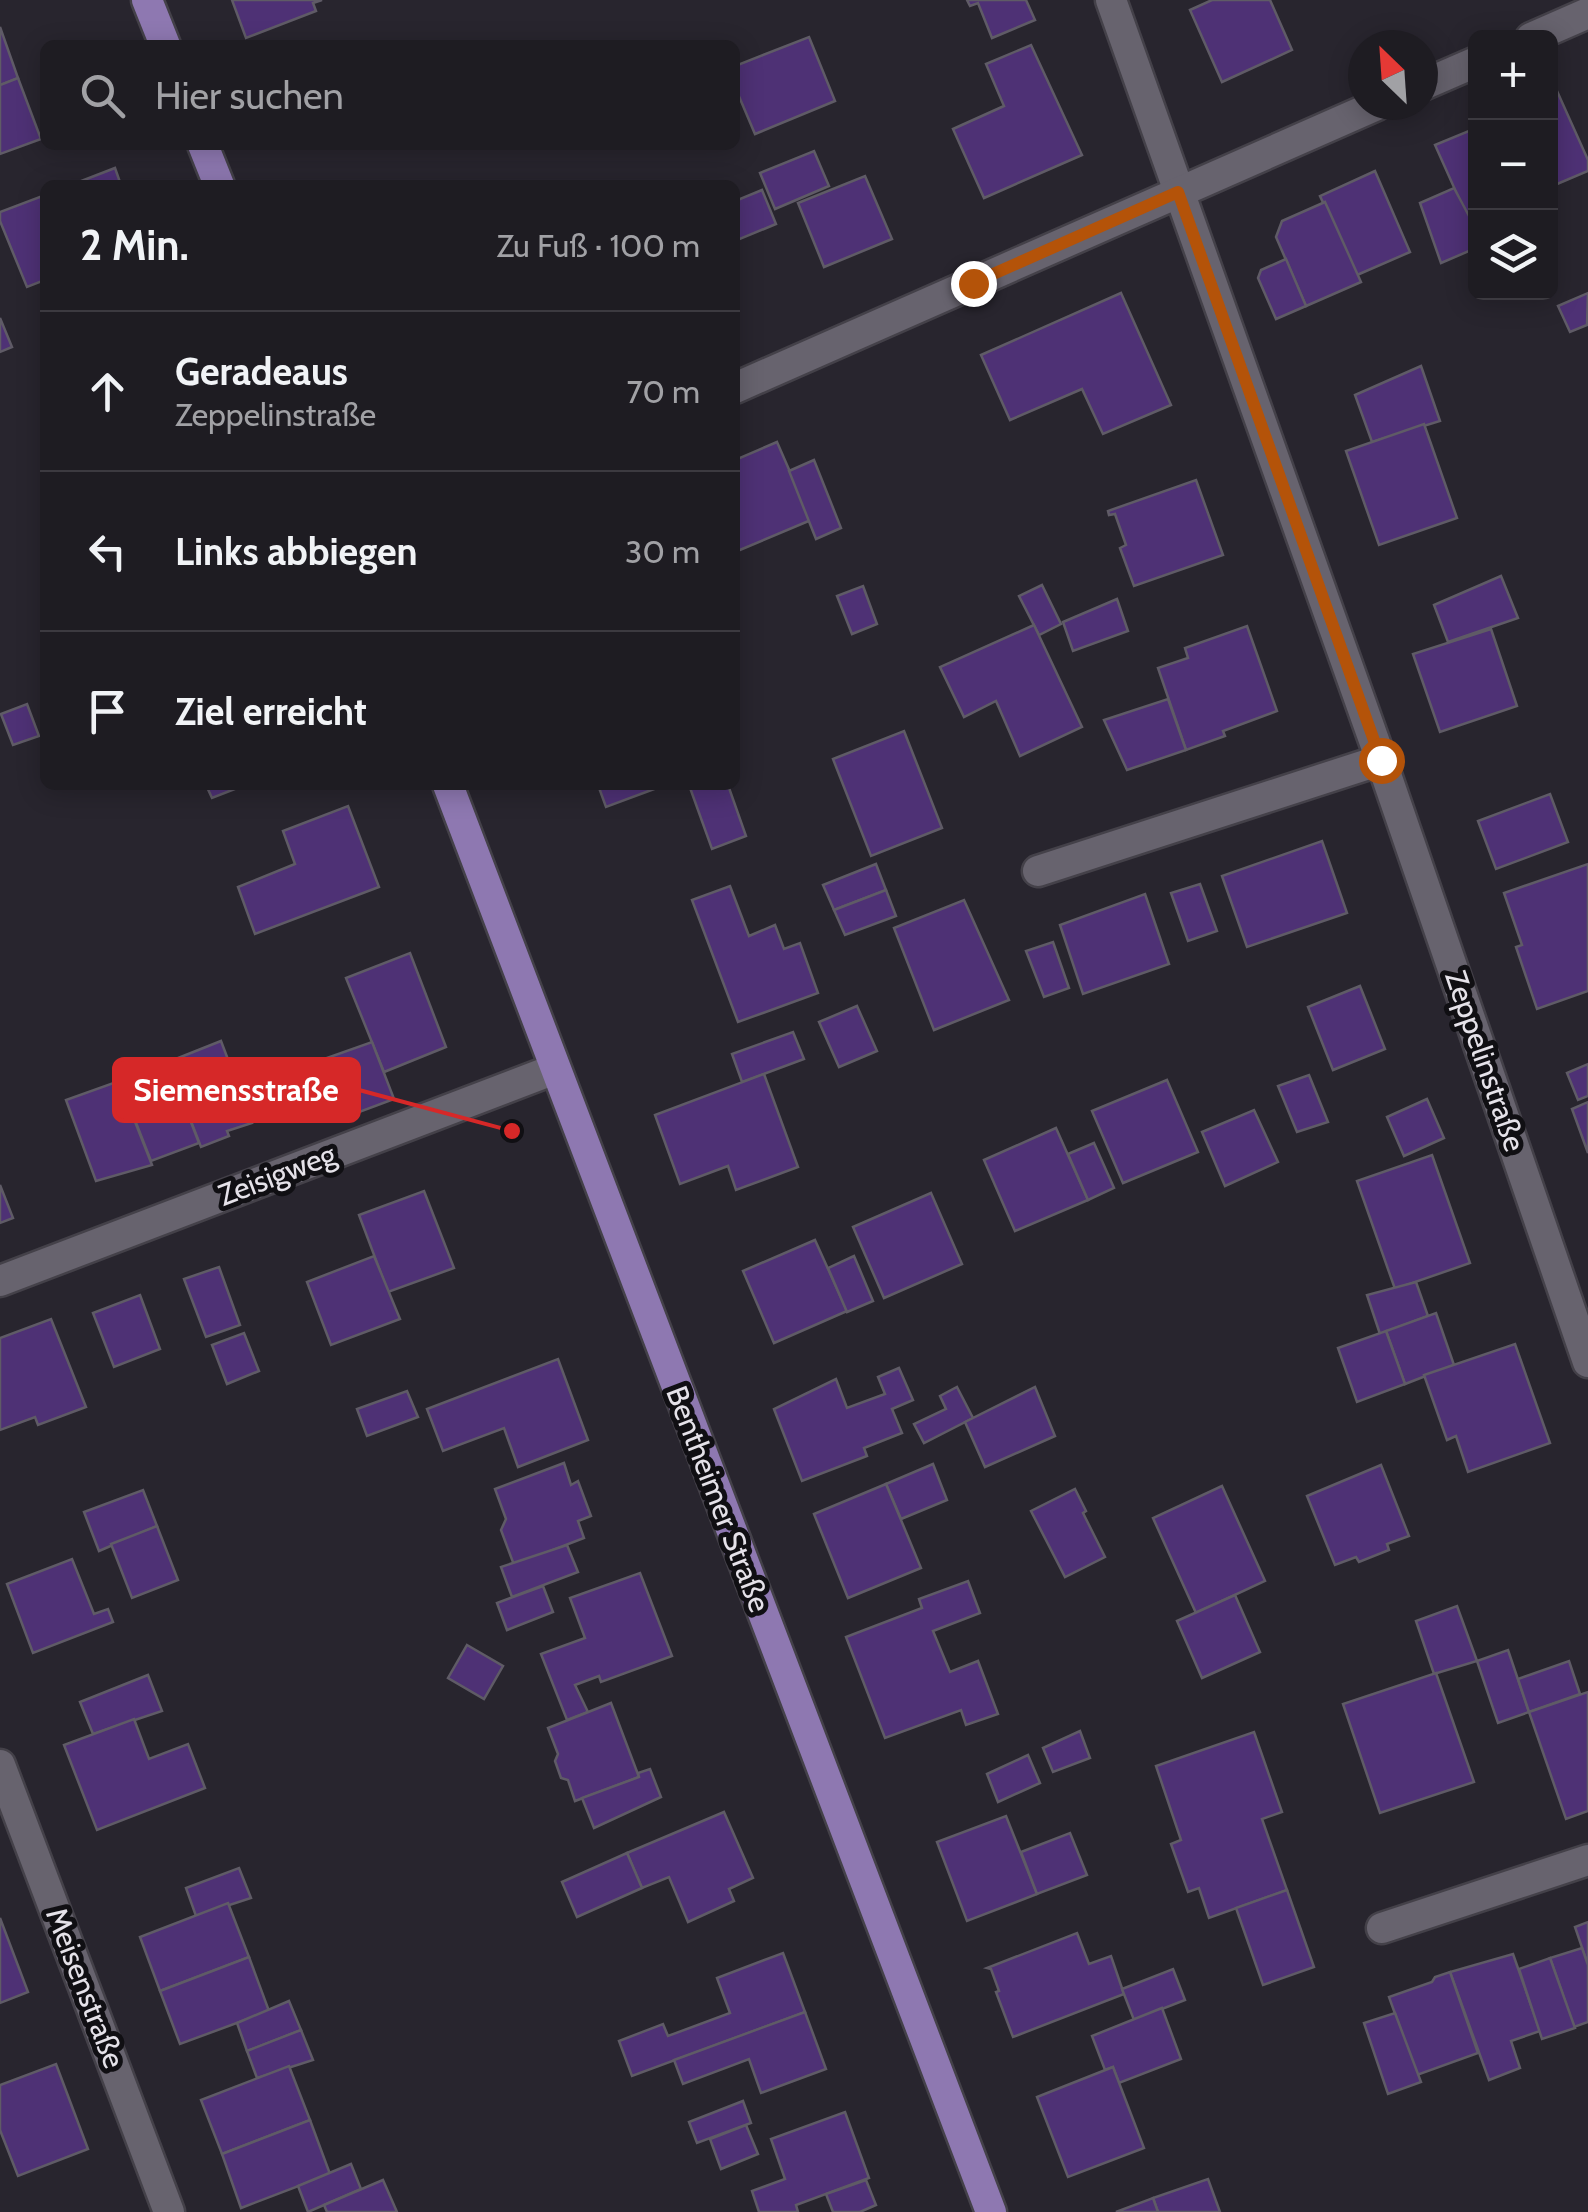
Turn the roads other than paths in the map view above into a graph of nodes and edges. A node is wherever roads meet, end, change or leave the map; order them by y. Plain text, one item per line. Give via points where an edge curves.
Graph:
1 (148, 0) edge
2 (1111, 0) edge
3 (1588, 12) edge
4 (1549, 30) edge
5 (163, 40) edge
6 (1468, 65) edge
7 (1438, 78) edge
8 (1348, 118) edge
9 (205, 150) edge
10 (217, 180) edge
11 (1178, 192) junction
12 (740, 386) edge
13 (1381, 760) junction
14 (450, 790) edge
15 (1038, 870) dead end
16 (555, 1069) junction
17 (0, 1281) edge
18 (1588, 1362) edge
19 (0, 1764) edge
20 (1588, 1860) edge
21 (1382, 1928) dead end
22 (169, 2212) edge
23 (991, 2212) edge

1 - 5 main road
2 - 11 street, Zeppelinstraße
3 - 4 street
6 - 7 street
8 - 11 street
9 - 10 main road
11 - 12 street
11 - 13 street, Zeppelinstraße
13 - 15 street
13 - 18 street, Zeppelinstraße
14 - 16 main road, Bentheimer Straße
16 - 17 street, Zeisigweg
16 - 23 main road, Bentheimer Straße
19 - 22 street, Meisenstraße
20 - 21 street

